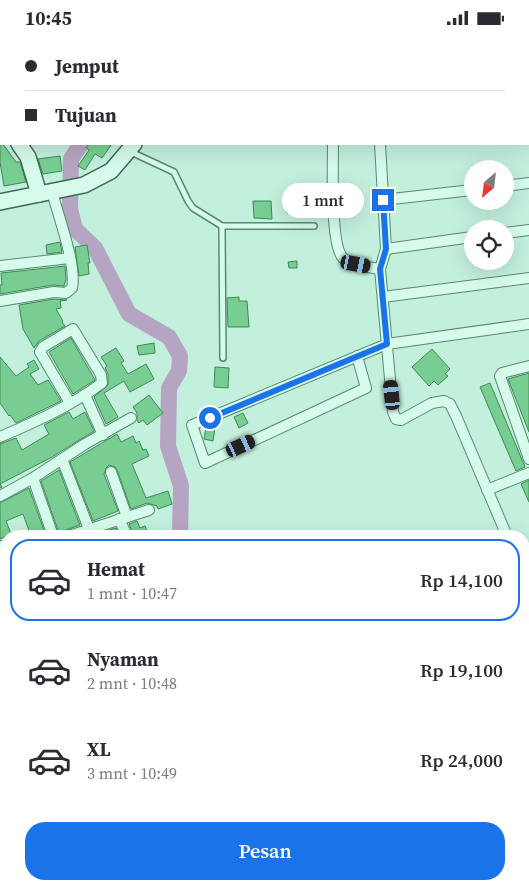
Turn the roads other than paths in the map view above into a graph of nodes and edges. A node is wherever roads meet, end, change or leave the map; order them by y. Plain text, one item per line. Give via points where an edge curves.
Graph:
1 (20, 145) edge
2 (333, 145) edge
3 (380, 145) edge
4 (131, 147) edge
5 (529, 183) edge
6 (514, 185) edge
7 (464, 191) edge
8 (50, 192) junction
9 (383, 200) junction
10 (0, 202) edge
11 (222, 225) junction
12 (314, 226) dead end
13 (529, 229) edge
14 (514, 232) edge
15 (464, 238) edge
16 (386, 249) junction
17 (70, 257) junction
18 (0, 266) edge
19 (380, 269) junction
20 (529, 278) edge
21 (383, 297) junction
22 (0, 301) edge
23 (529, 324) edge
24 (387, 344) junction
25 (357, 357) junction
26 (223, 358) dead end
27 (529, 366) edge
28 (85, 395) junction
29 (70, 403) junction
30 (131, 417) dead end
31 (103, 435) junction
32 (0, 437) edge
33 (62, 459) junction
34 (529, 459) edge
35 (111, 472) dead end
36 (529, 473) edge
37 (33, 478) junction
38 (487, 490) junction
39 (0, 496) edge
40 (149, 510) dead end
41 (123, 518) junction
42 (89, 529) junction
43 (51, 530) edge
44 (86, 530) edge
45 (126, 530) edge
46 (504, 530) edge

1 - 8 main road
2 - 19 street via 337,247 344,259
3 - 9 street
4 - 8 main road via 111,171 84,185
4 - 11 lane via 174,171 193,208
5 - 6 street
7 - 9 street
8 - 10 main road
8 - 17 street
9 - 16 street
11 - 12 lane
11 - 26 lane
13 - 14 street
15 - 16 street
16 - 19 street
17 - 18 street
17 - 22 street via 74,282 66,293
19 - 21 street
20 - 21 street
21 - 24 street
23 - 24 street
24 - 25 street
24 - 38 street via 396,419 401,420 432,403 444,401 450,404
25 - 25 street via 366,388 205,463 192,425
27 - 34 street via 500,376
28 - 29 street
28 - 29 street via 103,379 72,329 40,352
28 - 31 street
29 - 32 street
30 - 31 street
31 - 33 street
33 - 37 street
33 - 42 street
35 - 41 street
36 - 38 street
37 - 39 street
37 - 43 street
38 - 46 street
40 - 41 street
41 - 42 street
41 - 45 street
42 - 44 street

